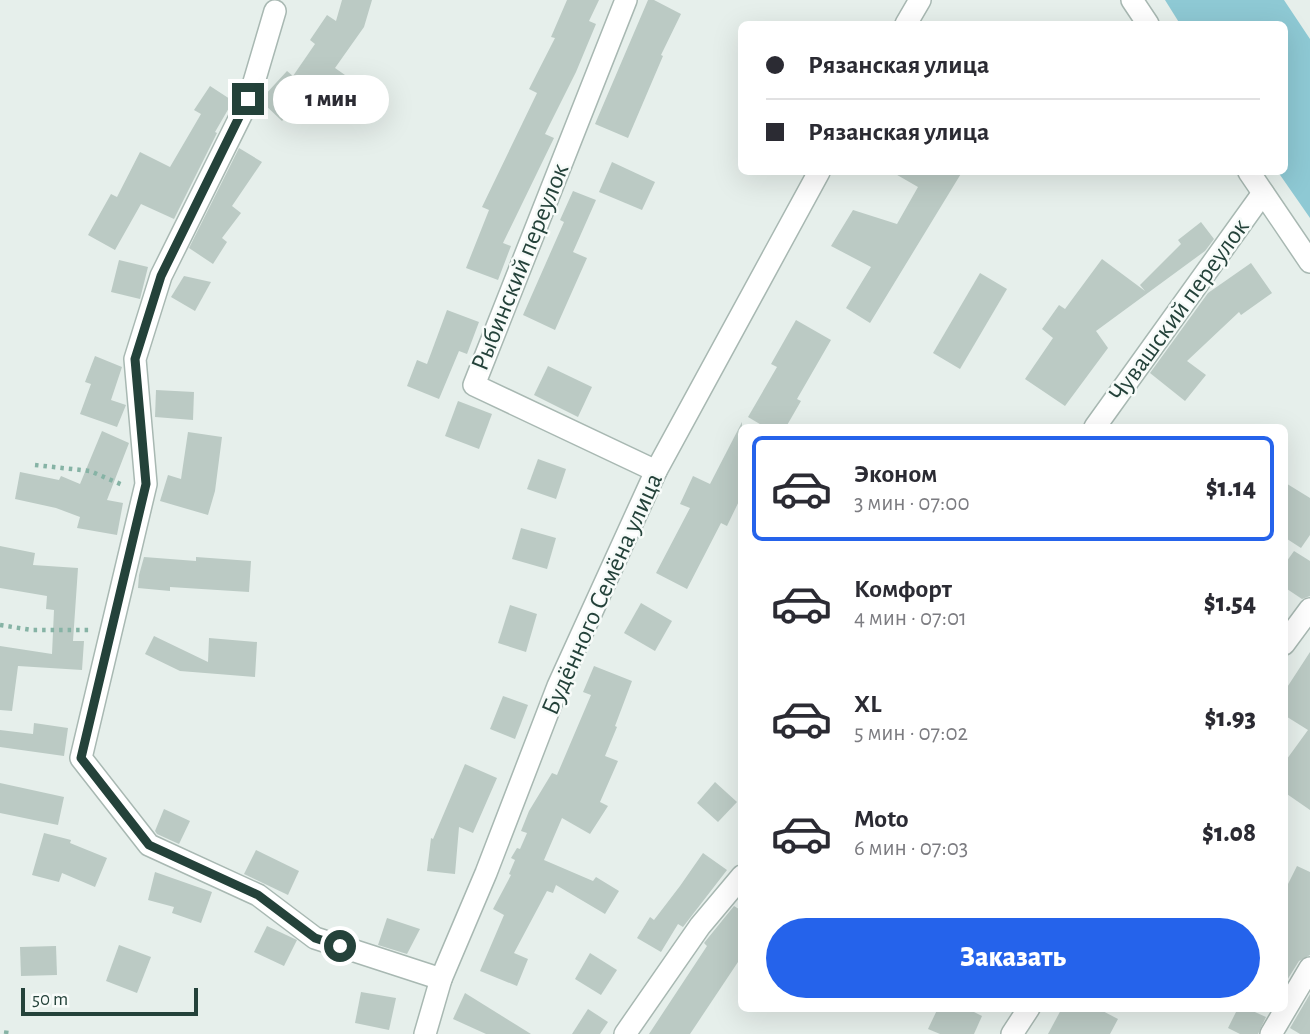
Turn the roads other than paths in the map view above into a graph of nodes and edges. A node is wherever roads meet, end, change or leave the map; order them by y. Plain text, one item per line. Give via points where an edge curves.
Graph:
1 (626, 0) edge
2 (920, 0) edge
3 (1132, 0) edge
4 (275, 11) dead end
5 (908, 21) edge
6 (1147, 21) edge
7 (818, 175) edge
8 (1251, 175) edge
9 (1263, 193) junction
10 (1310, 262) edge
11 (1097, 424) edge
12 (656, 471) junction
13 (1310, 609) edge
14 (1288, 639) edge
15 (738, 881) edge
16 (1310, 968) edge
17 (441, 979) junction
18 (1288, 1005) edge
19 (1027, 1012) edge
20 (1284, 1012) edge
21 (425, 1034) edge
22 (625, 1034) edge
23 (1012, 1034) edge
24 (1271, 1034) edge

1 - 12 street, Рыбинский переулок via 474,385
2 - 5 street
3 - 6 street
4 - 17 street via 248,99 161,276 135,359 146,484 81,758 149,845 258,895 315,938
7 - 12 street, Будённого Семёна улица
8 - 9 street
9 - 10 street
9 - 11 street, Чувашский переулок
12 - 17 street, Будённого Семёна улица via 558,686
13 - 14 street
15 - 22 street
16 - 18 street
17 - 21 street, Будённого Семёна улица
19 - 23 street
20 - 24 street

